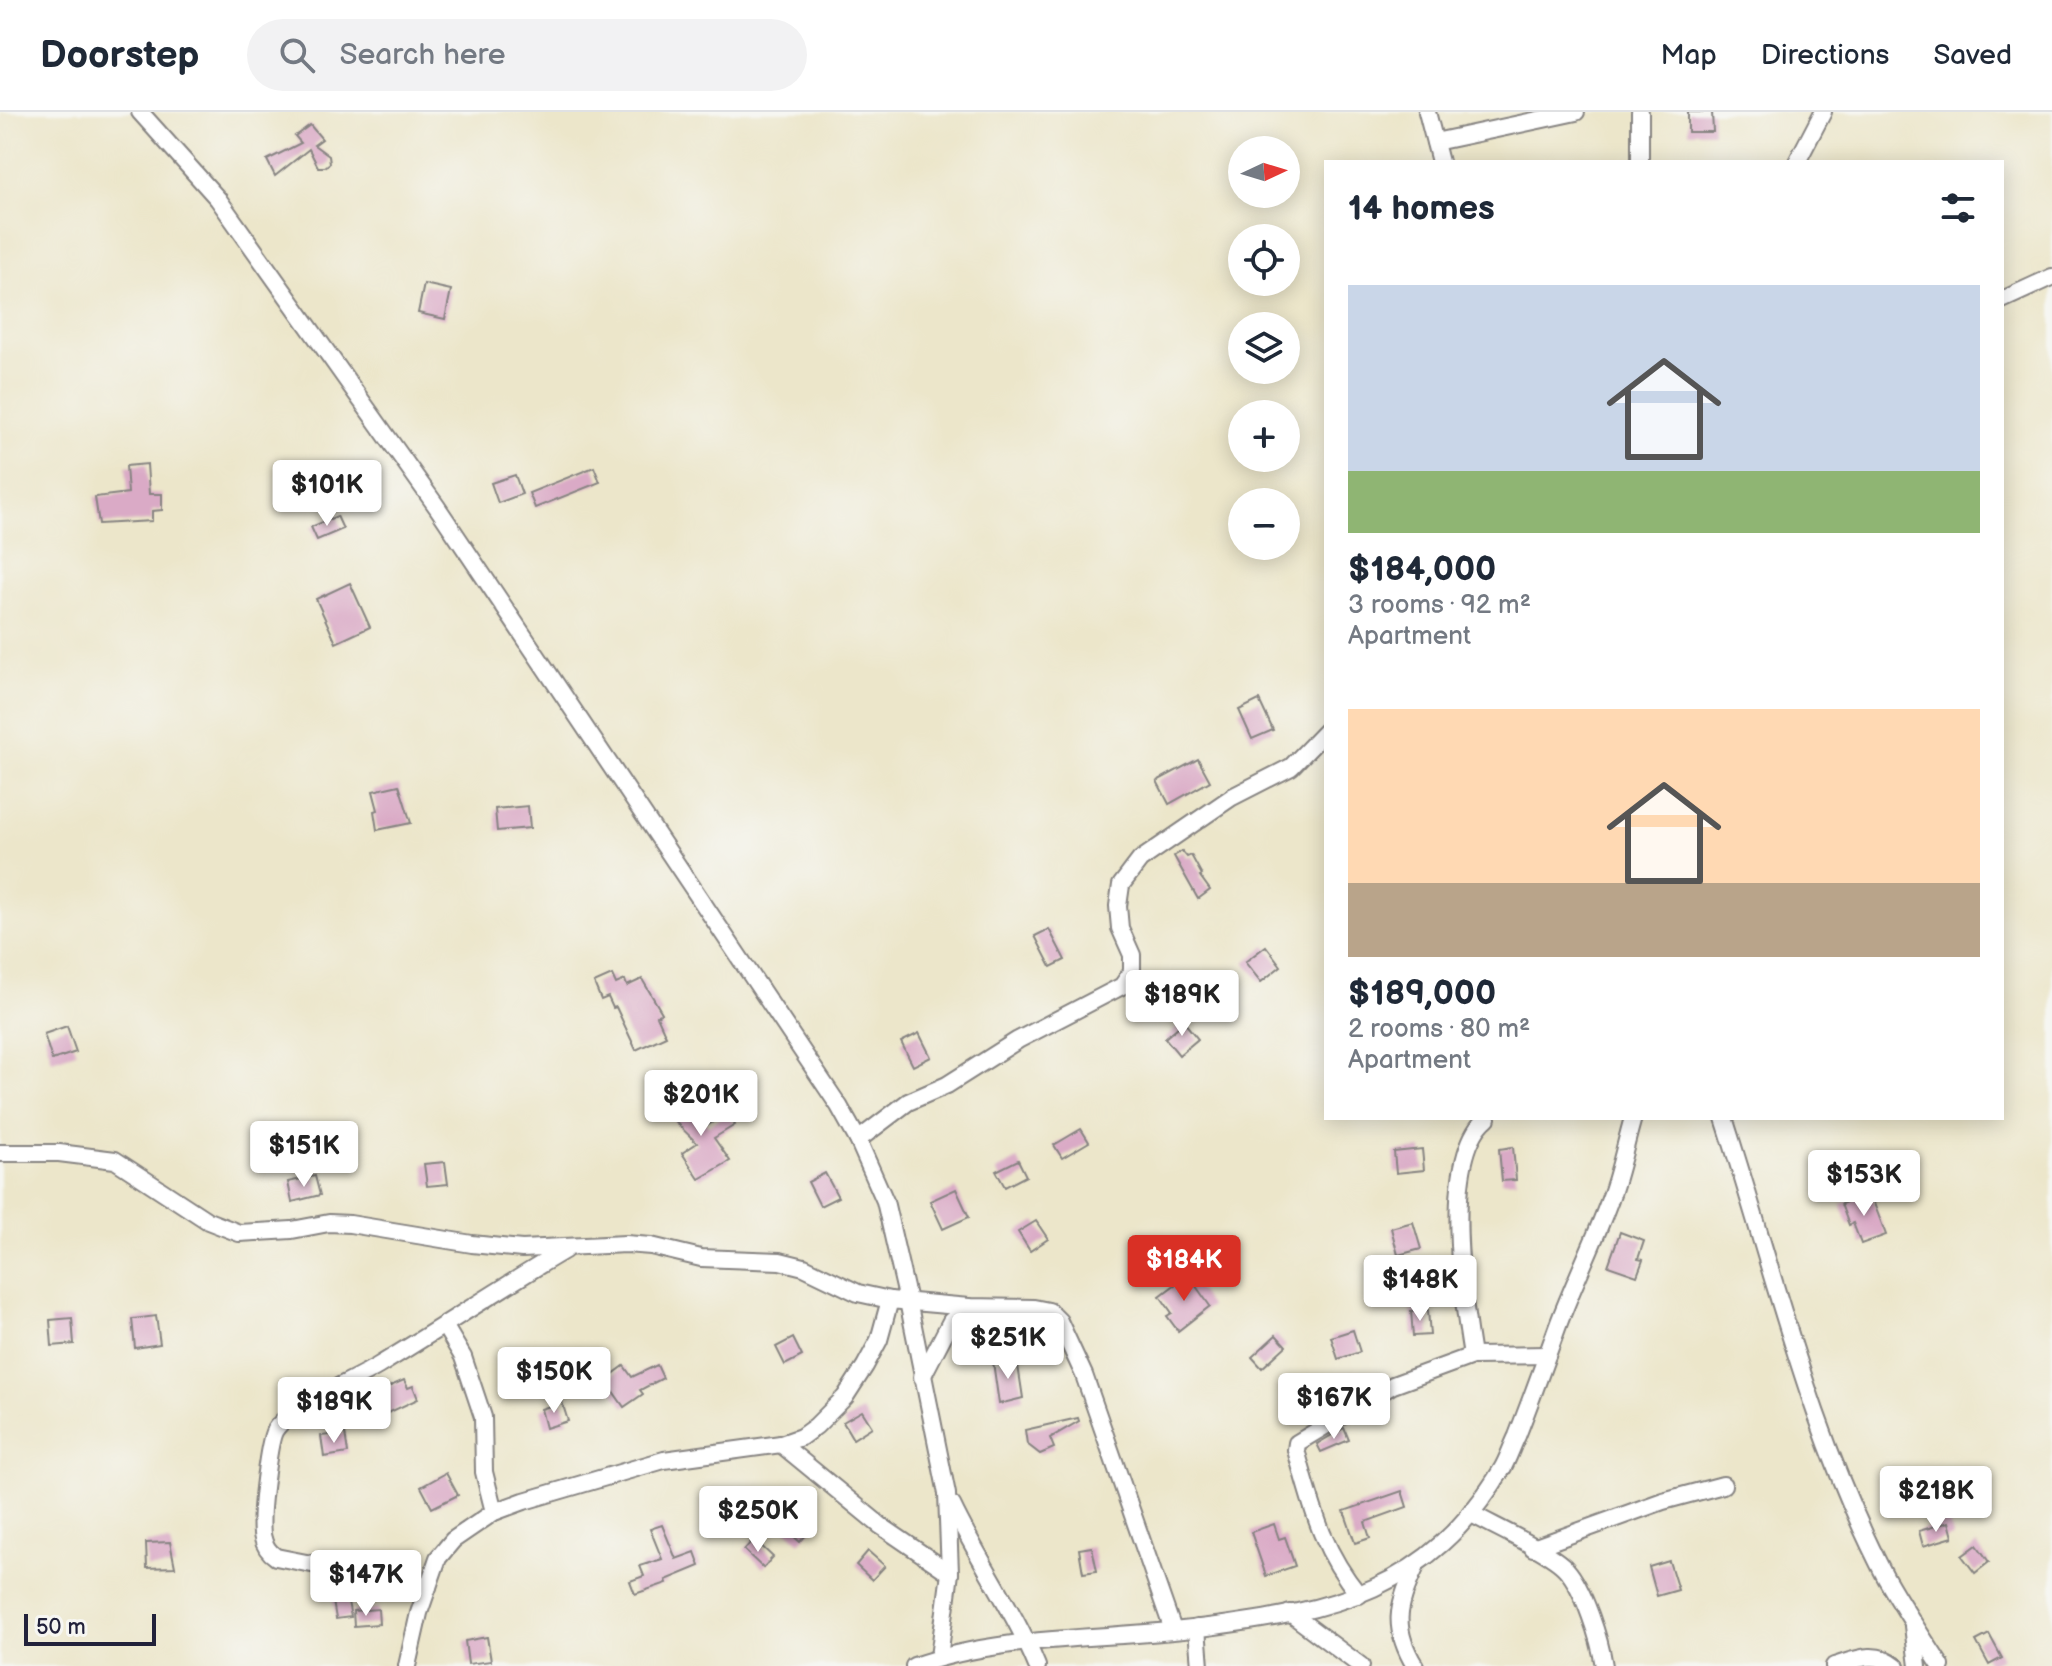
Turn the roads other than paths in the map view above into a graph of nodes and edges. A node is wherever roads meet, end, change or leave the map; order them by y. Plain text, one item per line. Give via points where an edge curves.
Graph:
1 (140, 112) edge
2 (1427, 112) edge
3 (1576, 112) edge
4 (1640, 112) edge
5 (1823, 112) edge
6 (1435, 142) junction
7 (1440, 160) edge
8 (1640, 160) edge
9 (1798, 160) edge
10 (2052, 277) edge
11 (2004, 299) edge
12 (1324, 733) edge
13 (1485, 1120) edge
14 (1632, 1120) edge
15 (1725, 1124) edge
16 (858, 1140) junction
17 (0, 1153) edge
18 (566, 1249) junction
19 (890, 1300) junction
20 (908, 1301) junction
21 (969, 1307) junction
22 (444, 1325) junction
23 (1547, 1355) junction
24 (1472, 1356) junction
25 (922, 1377) junction
26 (781, 1444) junction
27 (1723, 1485) dead end
28 (947, 1494) junction
29 (494, 1512) junction
30 (1470, 1513) junction
31 (1533, 1548) junction
32 (1416, 1566) junction
33 (950, 1573) junction
34 (428, 1587) junction
35 (1359, 1595) junction
36 (1290, 1613) junction
37 (1912, 1620) junction
38 (1197, 1628) junction
39 (1173, 1630) junction
40 (1027, 1642) junction
41 (939, 1657) junction
42 (407, 1666) edge
43 (914, 1666) edge
44 (1037, 1666) edge
45 (1200, 1666) edge
46 (1361, 1666) edge
47 (1415, 1666) edge
48 (1604, 1666) edge
49 (1834, 1666) edge
50 (1896, 1666) edge
51 (1918, 1666) edge
52 (1941, 1666) edge

1 - 16 street via 218,199 437,507
2 - 6 street
3 - 6 street
4 - 8 street
5 - 9 street
6 - 7 street
10 - 11 street
12 - 16 street via 1291,767 1232,797 1130,872 1121,885 1118,906 1120,928 1132,955 1132,972 1122,986 908,1102
13 - 24 street via 1475,1128 1464,1165 1458,1234
14 - 23 street via 1610,1199
15 - 37 street via 1821,1425 1865,1533
16 - 20 street via 885,1201
17 - 18 street via 115,1160 208,1221 239,1233 350,1224 472,1244
18 - 19 street via 626,1244 718,1260 780,1261 858,1293
18 - 22 street
19 - 20 street
19 - 26 street via 879,1340 845,1397 816,1426
20 - 21 street
20 - 25 street
21 - 25 street via 951,1321
21 - 39 street via 1034,1308 1049,1311 1059,1321 1084,1375
22 - 29 street via 463,1357 483,1417 484,1472
22 - 34 street via 276,1428 262,1502 263,1541 276,1557
23 - 24 street
23 - 30 street via 1503,1467
24 - 35 street via 1393,1385 1297,1443 1319,1528 1332,1559
25 - 28 street
26 - 29 street via 664,1460
26 - 33 street via 881,1526
27 - 31 street
28 - 33 street
28 - 40 street
29 - 34 street via 444,1549
30 - 31 street
30 - 32 street
31 - 48 street via 1566,1569 1599,1639
32 - 35 street
32 - 47 street via 1399,1609 1399,1634
33 - 41 street
34 - 42 street
35 - 36 street
36 - 38 street
36 - 46 street
37 - 51 street
37 - 52 street
38 - 39 street
38 - 45 street
39 - 40 street
40 - 41 street
40 - 44 street
41 - 43 street
49 - 50 street via 1876,1656

